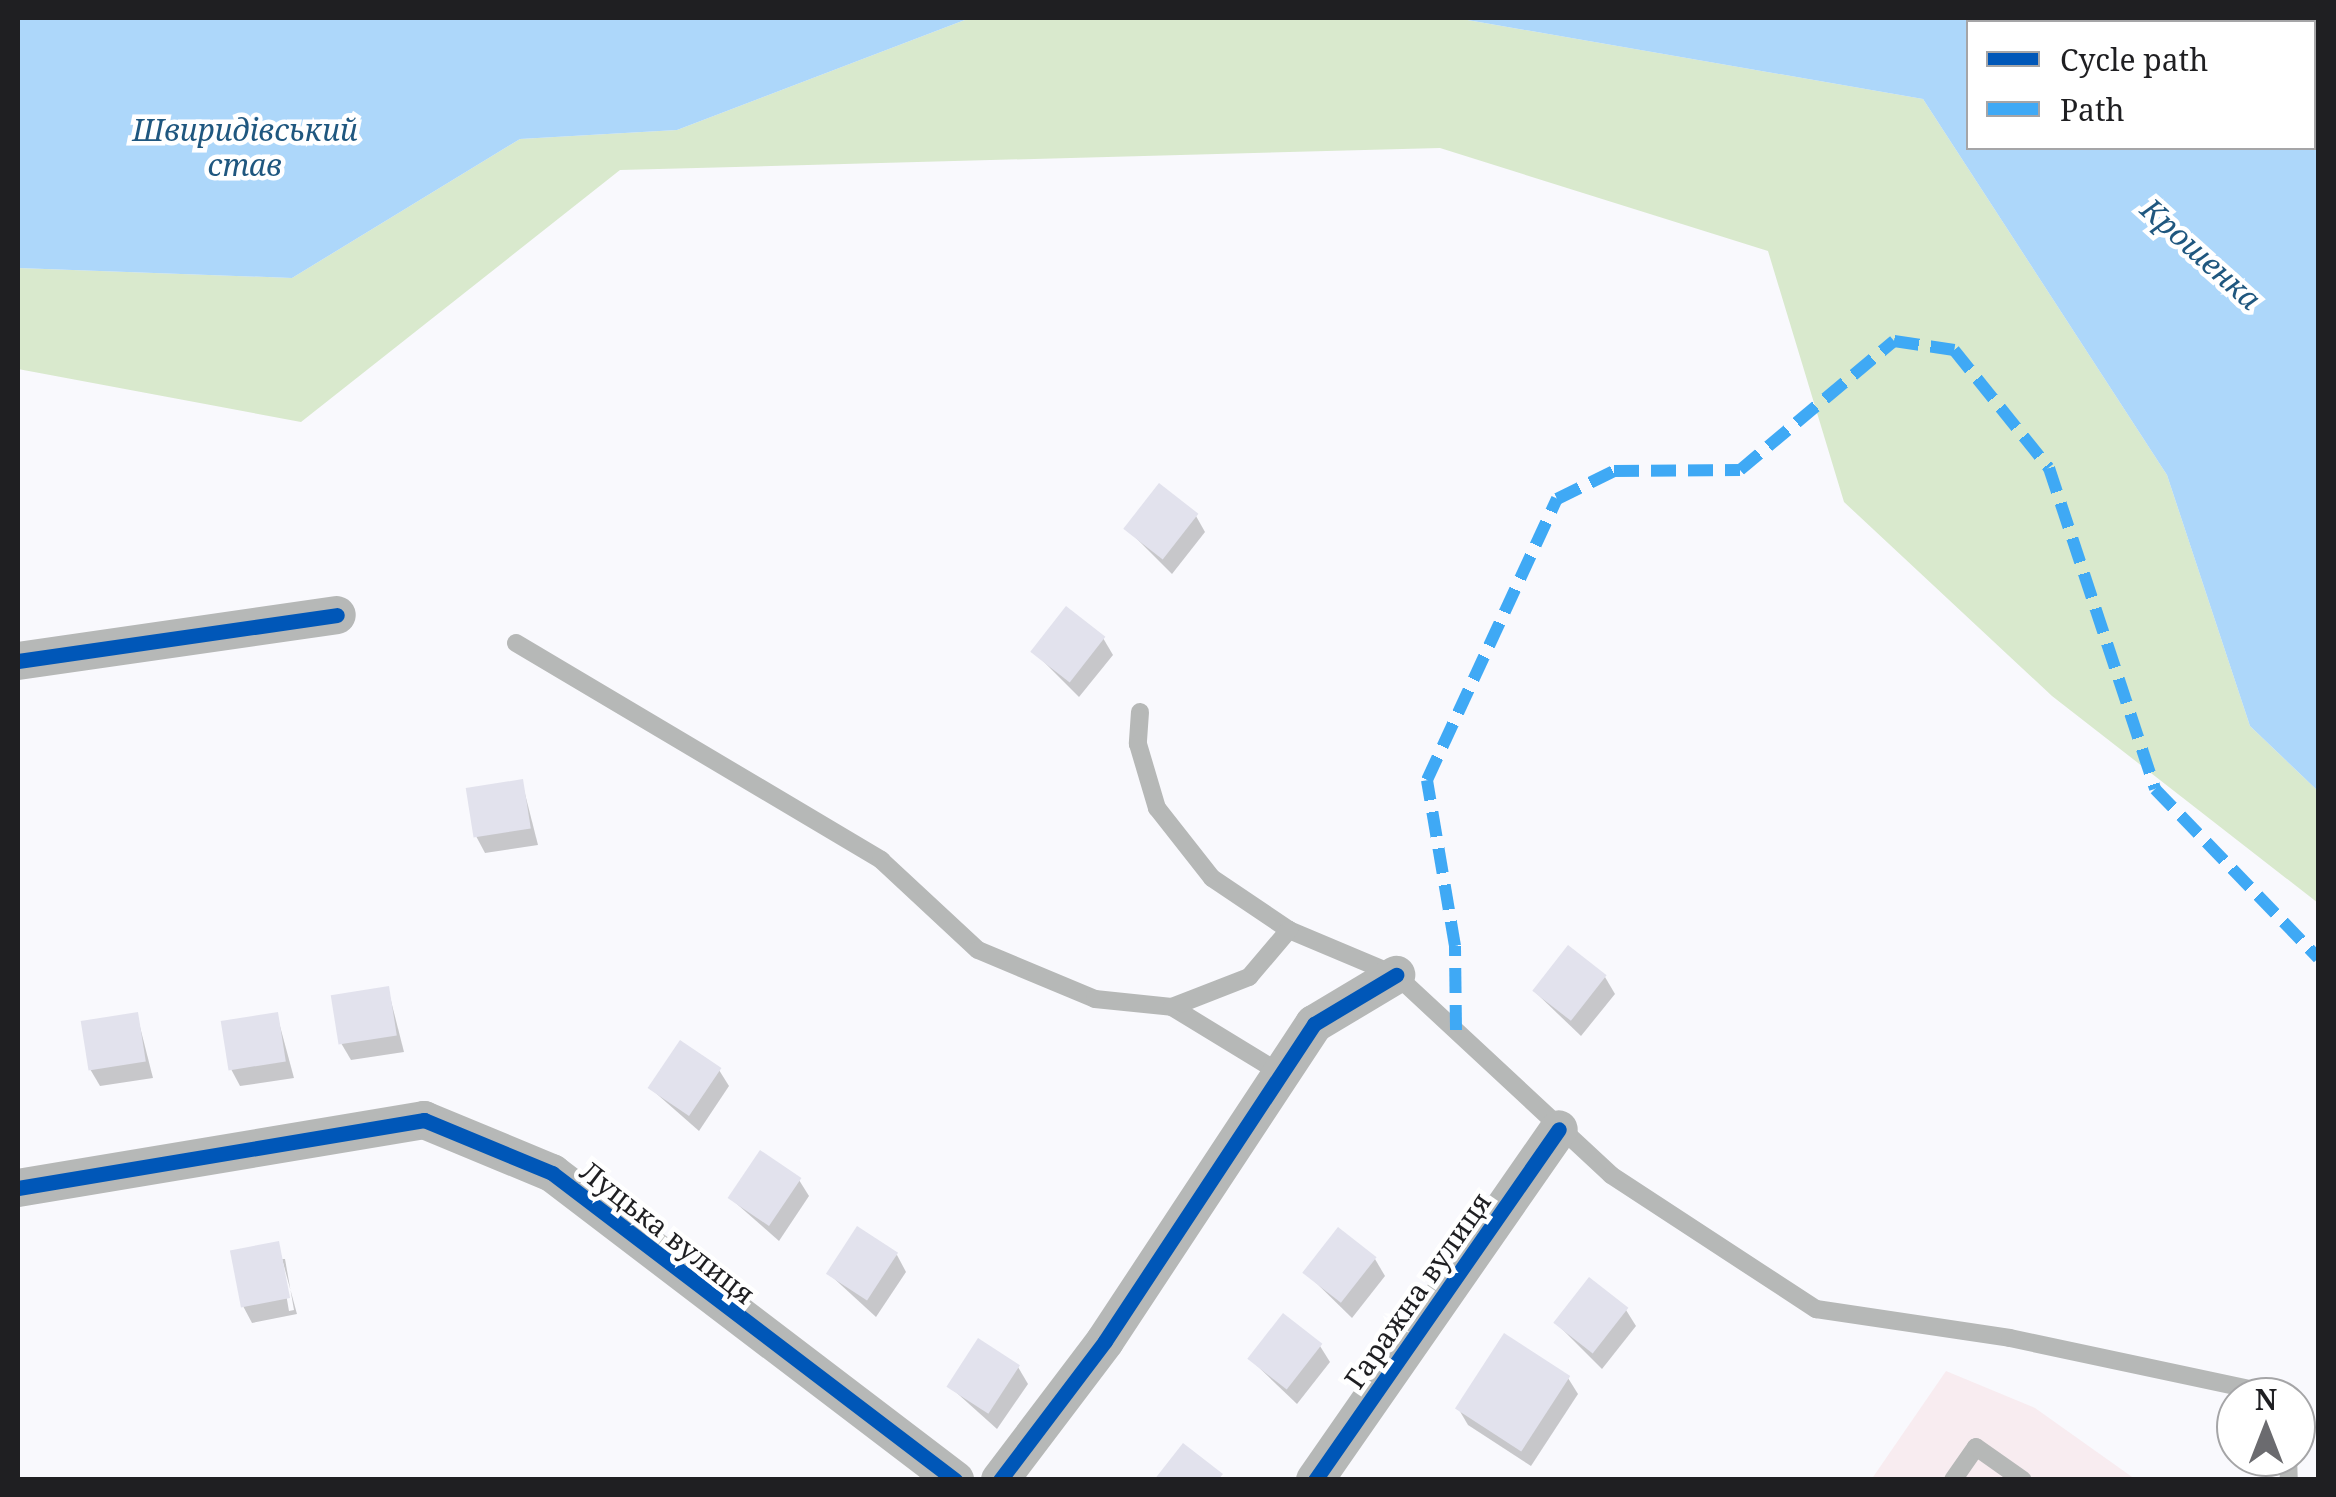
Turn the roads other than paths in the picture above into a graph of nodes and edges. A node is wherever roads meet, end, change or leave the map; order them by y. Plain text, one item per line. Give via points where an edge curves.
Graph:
1 (337, 615) dead end
2 (516, 642) dead end
3 (18, 661) edge
4 (1140, 712) dead end
5 (1289, 930) junction
6 (1396, 974) junction
7 (1172, 1007) junction
8 (1278, 1071) junction
9 (1559, 1129) junction
10 (18, 1188) edge
11 (2216, 1382) edge
12 (955, 1480) edge
13 (1000, 1480) edge
14 (1315, 1480) edge
15 (1953, 1480) edge
16 (2022, 1480) edge

1 - 3 street
2 - 7 lane via 881,860 978,950 1095,999
4 - 5 lane via 1138,744 1158,808 1212,878
5 - 6 lane
5 - 7 lane via 1249,977
6 - 8 street via 1314,1024
6 - 9 lane
7 - 8 lane
8 - 13 street via 1105,1341
9 - 11 lane via 1610,1175 1816,1309 2010,1338
9 - 14 street, Гаражна вулиця
10 - 12 street, Луцька вулиця via 424,1120 552,1174
15 - 16 lane via 1976,1447

